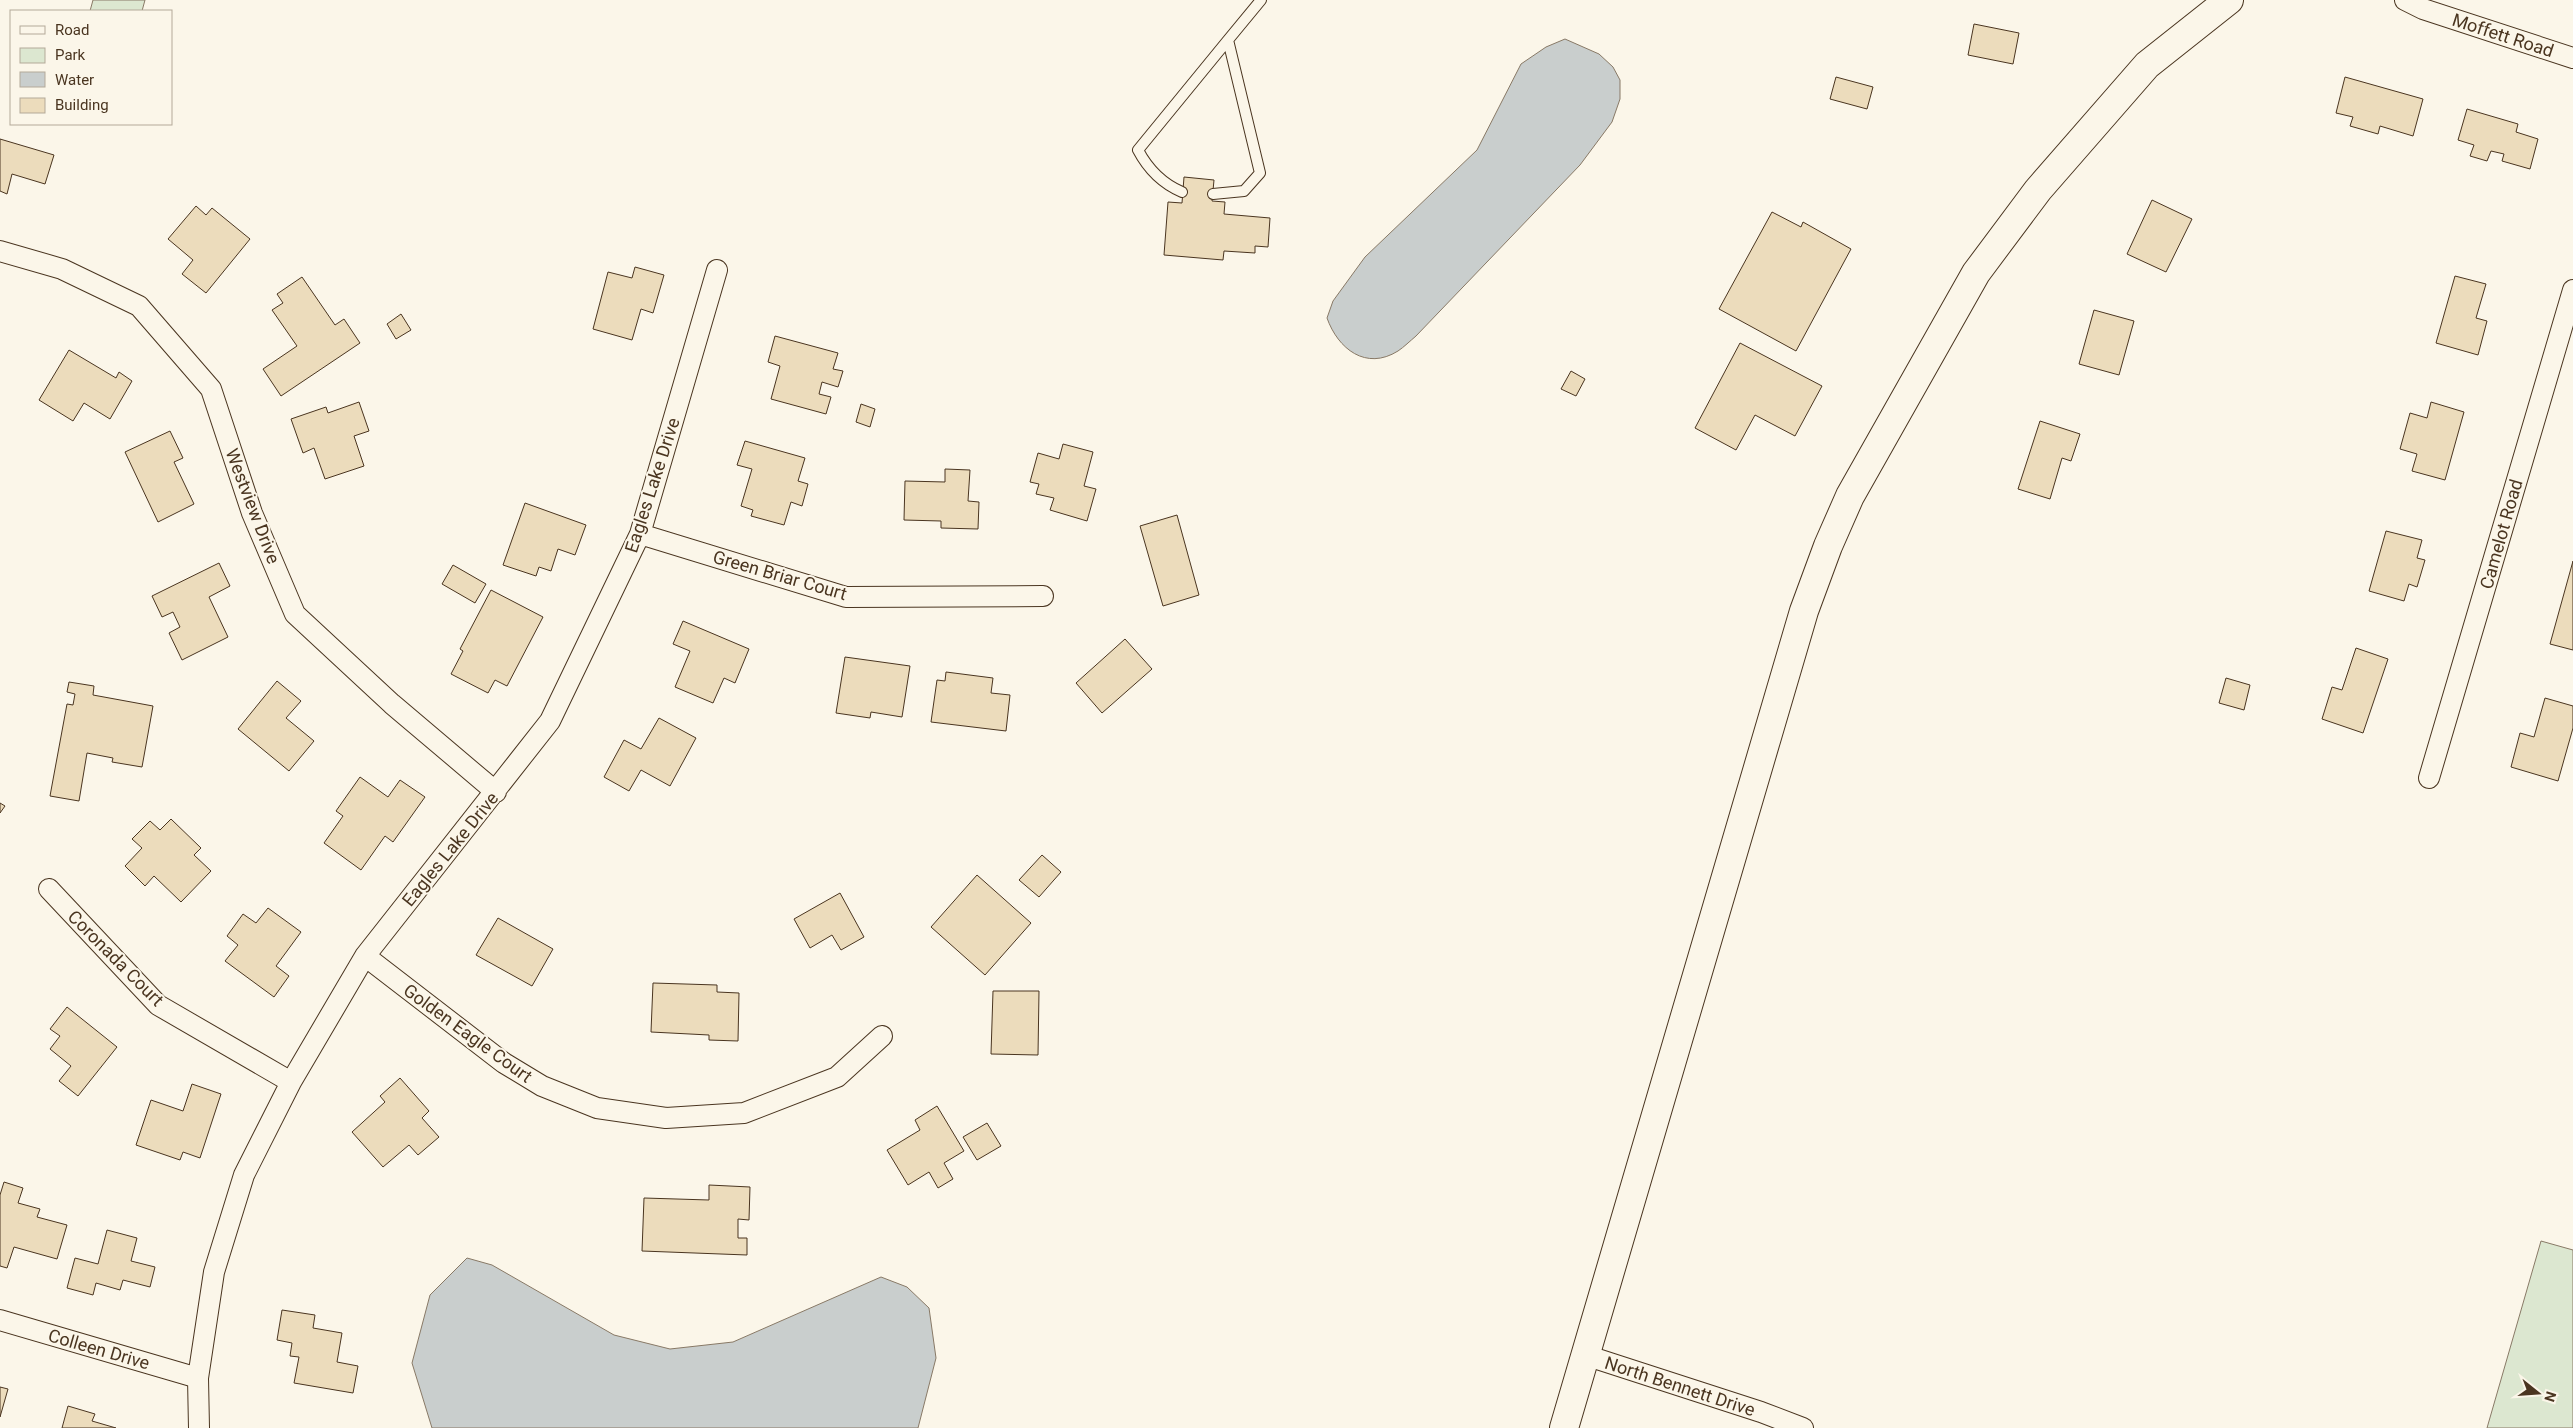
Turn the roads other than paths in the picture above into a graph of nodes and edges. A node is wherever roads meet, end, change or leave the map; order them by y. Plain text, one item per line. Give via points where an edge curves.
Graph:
1 (1261, 0) edge
2 (2230, 0) edge
3 (2406, 0) edge
4 (1228, 40) junction
5 (2573, 58) edge
6 (1182, 192) dead end
7 (1213, 194) dead end
8 (0, 251) edge
9 (717, 270) dead end
10 (2573, 290) edge
11 (640, 534) junction
12 (1043, 596) dead end
13 (2429, 778) dead end
14 (496, 792) junction
15 (49, 889) dead end
16 (365, 956) junction
17 (882, 1036) dead end
18 (291, 1082) junction
19 (0, 1320) edge
20 (1585, 1355) junction
21 (198, 1378) junction
22 (199, 1428) edge
23 (1564, 1428) edge
24 (1803, 1428) edge

1 - 4 lane
2 - 20 main road via 2147,65 2038,190 1976,273 1850,496 1804,610
3 - 5 street, Moffett Road via 2423,9
4 - 6 lane via 1138,150 1153,173 1168,186
4 - 7 lane via 1260,173 1244,191
8 - 14 street, Westview Drive via 62,269 139,306 211,389 252,513 295,614 392,704
9 - 11 street, Eagles Lake Drive
10 - 13 street, Camelot Road
11 - 12 street, Green Briar Court via 846,596
11 - 14 street, Eagles Lake Drive via 550,721
14 - 16 street, Eagles Lake Drive
15 - 18 street, Coronada Court via 158,1004
16 - 17 street, Golden Eagle Court via 504,1063 542,1086 597,1108 666,1118 744,1113 837,1077
16 - 18 street, Eagles Lake Drive
18 - 21 street, Eagles Lake Drive via 244,1175 214,1272
19 - 21 street, Colleen Drive
20 - 23 main road
20 - 24 street, North Bennett Drive
21 - 22 street, Eagles Lake Drive

